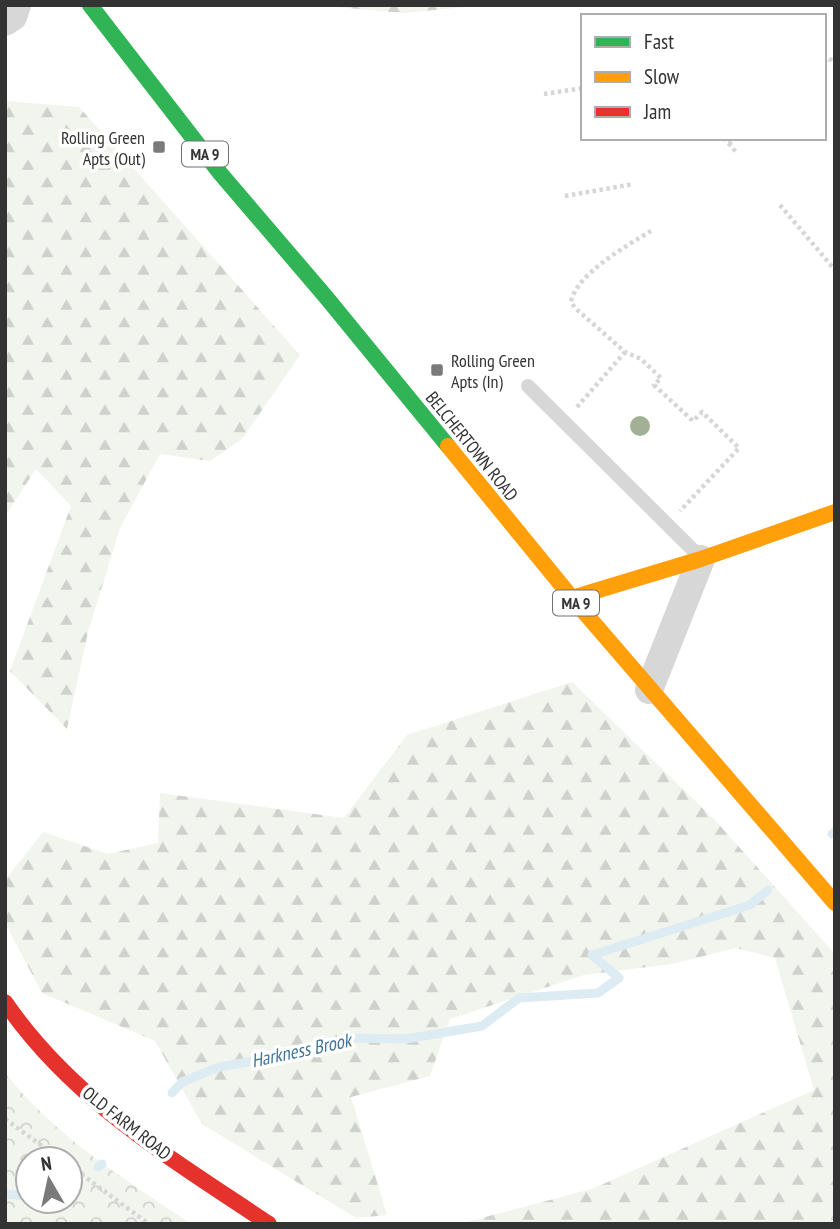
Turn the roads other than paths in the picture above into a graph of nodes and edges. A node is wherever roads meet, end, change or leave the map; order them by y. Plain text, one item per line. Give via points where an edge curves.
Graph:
1 (17, 5) edge
2 (90, 5) edge
3 (5, 22) edge
4 (528, 386) dead end
5 (835, 512) edge
6 (701, 559) junction
7 (572, 598) junction
8 (649, 690) junction
9 (835, 903) edge
10 (5, 1002) edge
11 (269, 1224) edge

1 - 3 street
2 - 7 main road, BELCHERTOWN ROAD / MA 9 via 220,173
4 - 6 lane
5 - 6 main road
6 - 7 main road
6 - 8 street
7 - 8 main road, BELCHERTOWN ROAD / MA 9
8 - 9 main road, BELCHERTOWN ROAD / MA 9
10 - 11 main road, OLD FARM ROAD via 28,1036 71,1080 128,1126

